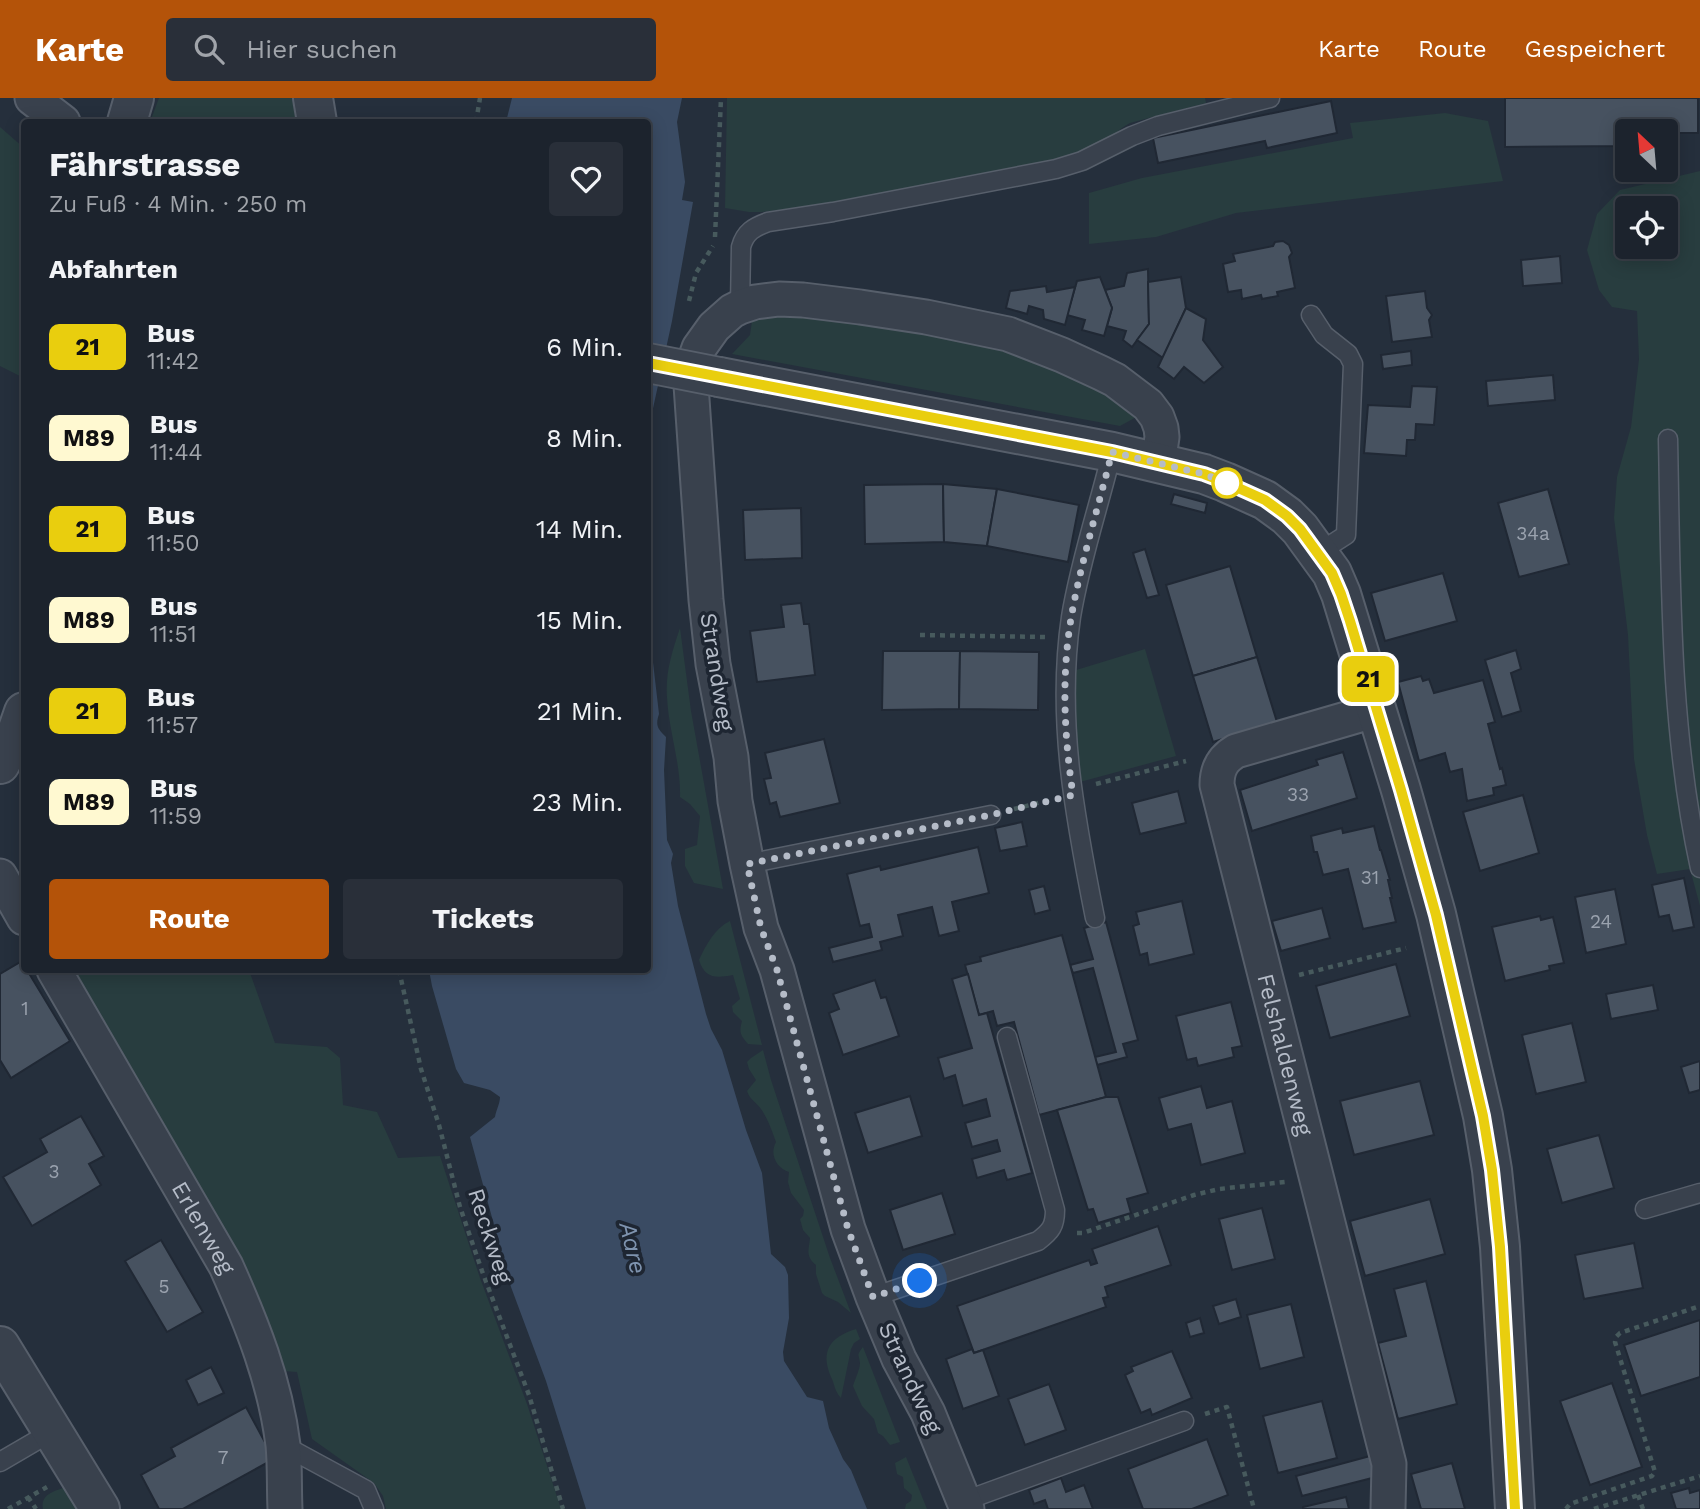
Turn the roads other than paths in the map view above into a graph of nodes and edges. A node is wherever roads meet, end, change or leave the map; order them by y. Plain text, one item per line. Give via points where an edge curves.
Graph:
1 (32, 98) edge
2 (134, 98) edge
3 (313, 98) edge
4 (1270, 98) edge
5 (59, 119) edge
6 (128, 119) edge
7 (316, 119) edge
8 (740, 307) junction
9 (1311, 315) dead end
10 (651, 364) edge
11 (1668, 439) dead end
12 (1112, 452) junction
13 (1158, 464) junction
14 (1318, 553) junction
15 (1377, 710) junction
16 (21, 721) edge
17 (0, 764) edge
18 (991, 815) road end
19 (747, 864) junction
20 (1700, 868) edge
21 (0, 876) edge
22 (21, 913) edge
23 (1095, 918) dead end
24 (56, 973) edge
25 (1007, 1037) dead end
26 (1700, 1193) edge
27 (1646, 1209) dead end
28 (873, 1297) junction
29 (0, 1346) edge
30 (1184, 1421) dead end
31 (53, 1431) junction
32 (283, 1445) junction
33 (0, 1462) edge
34 (966, 1505) edge
35 (100, 1509) edge
36 (285, 1509) edge
37 (374, 1509) edge
38 (1388, 1509) edge
39 (1515, 1509) edge

1 - 5 street
2 - 6 street
3 - 7 street
4 - 8 lane via 1157,126 1056,169 768,222 743,240
8 - 13 street, Strandweg via 779,299 803,300 1008,334 1108,376 1148,405 1161,428
8 - 19 street, Strandweg via 714,327 699,348 691,385 706,600
9 - 14 lane via 1353,364 1346,535
10 - 12 street, bridge
11 - 20 lane via 1674,678
12 - 13 street
12 - 23 lane via 1079,576 1065,687 1073,795
13 - 14 street via 1204,474 1265,500 1287,516
14 - 15 street via 1341,594
15 - 38 street, Felshaldenweg via 1247,747 1229,755 1217,776 1389,1464
15 - 39 street via 1436,915 1483,1116 1500,1247
16 - 17 street
18 - 19 lane
19 - 28 street, Strandweg via 761,928 777,970 848,1229
21 - 22 street
24 - 32 street, Erlenweg via 226,1266 270,1377
25 - 28 lane via 1055,1210 1051,1232 1038,1241
26 - 27 lane
28 - 34 street, Strandweg
29 - 31 street
30 - 34 lane
31 - 33 lane
31 - 35 street
32 - 36 street, Erlenweg
32 - 37 lane via 366,1490

